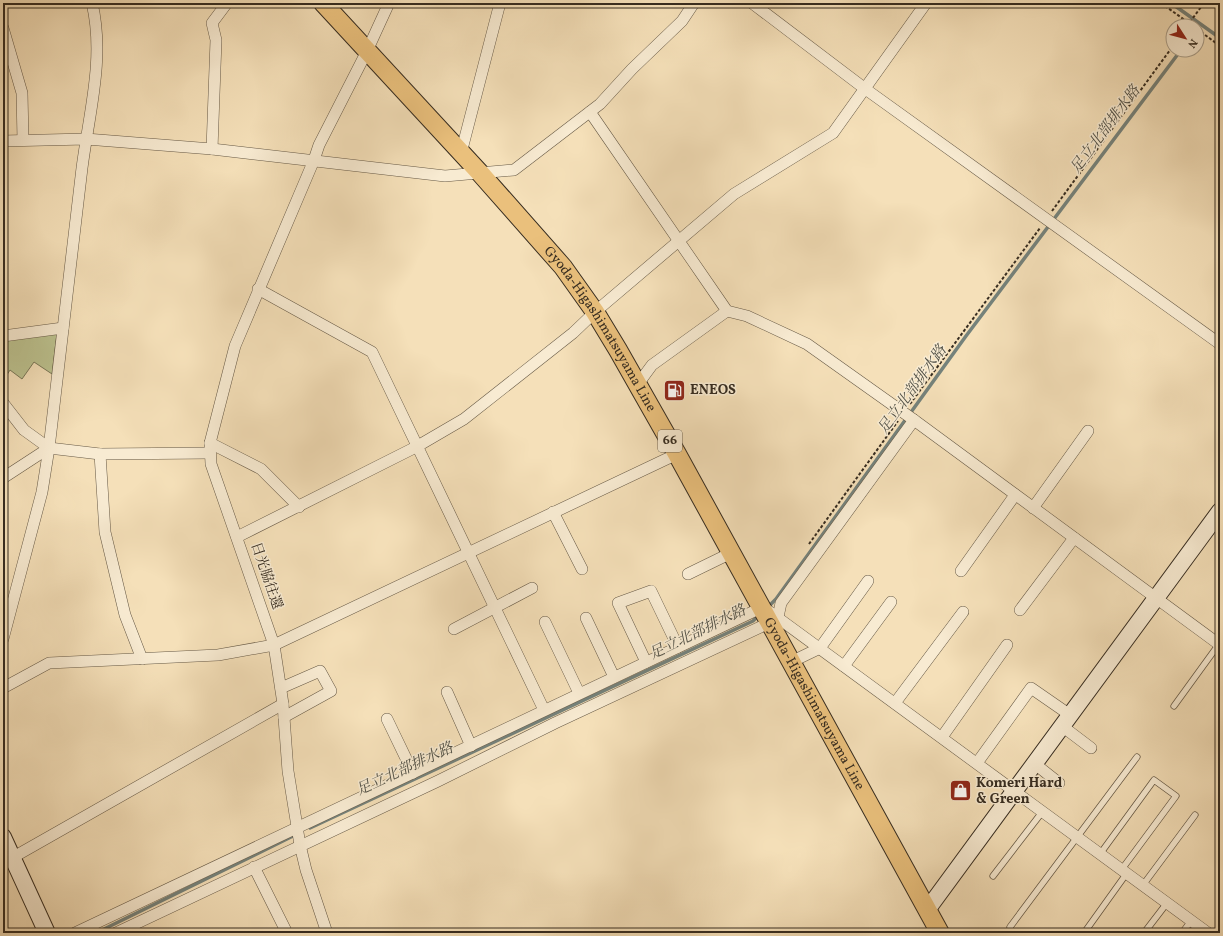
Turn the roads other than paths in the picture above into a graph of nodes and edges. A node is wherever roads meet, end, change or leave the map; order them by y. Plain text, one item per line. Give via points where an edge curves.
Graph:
1 (92, 3) edge
2 (227, 3) edge
3 (323, 3) edge
4 (389, 3) edge
5 (500, 3) edge
6 (694, 3) edge
7 (752, 3) edge
8 (926, 3) edge
9 (3, 28) edge
10 (367, 51) junction
11 (864, 88) junction
12 (590, 112) junction
13 (86, 139) junction
14 (23, 140) junction
15 (3, 141) edge
16 (212, 149) junction
17 (461, 153) junction
18 (314, 160) junction
19 (480, 173) junction
20 (680, 241) junction
21 (258, 289) junction
22 (727, 311) junction
23 (594, 312) junction
24 (63, 328) junction
25 (3, 336) edge
26 (1220, 344) edge
27 (638, 384) junction
28 (3, 403) edge
29 (914, 420) junction
30 (1088, 431) dead end
31 (416, 447) junction
32 (49, 448) junction
33 (210, 448) junction
34 (100, 454) junction
35 (677, 454) junction
36 (3, 478) edge
37 (1015, 495) junction
38 (299, 507) junction
39 (1033, 508) junction
40 (1220, 511) edge
41 (553, 512) junction
42 (237, 537) junction
43 (1074, 538) junction
44 (467, 553) junction
45 (731, 553) junction
46 (582, 569) dead end
47 (961, 571) dead end
48 (688, 574) dead end
49 (868, 581) dead end
50 (532, 588) dead end
51 (1156, 598) junction
52 (891, 602) dead end
53 (494, 607) junction
54 (1020, 610) dead end
55 (963, 612) dead end
56 (769, 616) junction
57 (586, 618) dead end
58 (545, 622) dead end
59 (454, 629) dead end
60 (3, 639) edge
61 (1219, 644) edge
62 (274, 645) junction
63 (1007, 645) dead end
64 (678, 647) junction
65 (820, 648) junction
66 (142, 659) junction
67 (646, 662) junction
68 (791, 662) junction
69 (844, 666) junction
70 (614, 677) junction
71 (3, 688) edge
72 (281, 688) junction
73 (447, 692) dead end
74 (579, 693) junction
75 (895, 703) junction
76 (283, 704) junction
77 (1174, 706) dead end
78 (544, 710) junction
79 (284, 717) junction
80 (386, 719) dead end
81 (1066, 721) junction
82 (942, 737) junction
83 (471, 746) junction
84 (1091, 748) dead end
85 (1137, 757) dead end
86 (977, 763) junction
87 (1035, 764) junction
88 (413, 773) junction
89 (1059, 783) dead end
90 (1015, 791) junction
91 (1043, 811) junction
92 (1195, 815) dead end
93 (297, 828) junction
94 (1077, 836) junction
95 (3, 837) edge
96 (300, 845) junction
97 (1100, 854) junction
98 (8, 860) edge
99 (254, 867) junction
100 (1124, 871) junction
101 (993, 876) dead end
102 (1143, 885) junction
103 (1167, 903) junction
104 (927, 910) junction
105 (1191, 921) junction
106 (1010, 927) dead end
107 (47, 933) edge
108 (75, 933) edge
109 (116, 933) edge
110 (287, 933) edge
111 (327, 933) edge
112 (940, 933) edge
113 (1084, 933) edge
114 (1144, 933) edge
115 (1182, 933) edge
116 (1208, 933) edge

1 - 13 street via 95,16 97,77
2 - 16 street via 212,23 216,40
3 - 10 main road, Gyoda-Higashimatsuyama Line / 66
4 - 10 street
5 - 17 street
6 - 12 street via 682,22
7 - 11 street
8 - 11 street
9 - 14 street via 22,93
10 - 17 main road, Gyoda-Higashimatsuyama Line / 66
10 - 18 street via 319,145
11 - 20 street via 833,133 734,194
11 - 26 street
12 - 19 street via 514,170
12 - 20 street
13 - 14 street
13 - 16 street
13 - 24 street
14 - 15 street
16 - 18 street
17 - 19 main road, Gyoda-Higashimatsuyama Line / 66
18 - 19 street via 444,176
18 - 21 street
19 - 23 main road, Gyoda-Higashimatsuyama Line / 66 via 563,267
20 - 22 street
20 - 23 street
21 - 31 street via 372,352
21 - 33 street via 235,346
22 - 27 street via 652,365
22 - 29 street via 747,316 807,344
23 - 27 main road, Gyoda-Higashimatsuyama Line / 66
23 - 31 street via 555,348 464,419
24 - 25 street
24 - 32 street
27 - 35 main road, Gyoda-Higashimatsuyama Line / 66
28 - 32 street via 24,430
29 - 37 street
29 - 56 street
30 - 39 street
31 - 38 street
31 - 44 street
32 - 34 street
32 - 36 street
32 - 60 street via 42,492
33 - 34 street
33 - 38 street via 261,469
33 - 42 street, 日光脇往還 via 211,464
34 - 66 street via 105,532 125,615
35 - 41 street
35 - 45 main road, Gyoda-Higashimatsuyama Line / 66
37 - 39 street
37 - 47 street
38 - 42 street
39 - 43 street
40 - 51 street
41 - 44 street
41 - 46 street
42 - 62 street, 日光脇往還
43 - 51 street
43 - 54 street
44 - 53 street
44 - 62 street
45 - 48 street
45 - 56 main road, Gyoda-Higashimatsuyama Line / 66
49 - 65 street
50 - 53 street
51 - 61 street
51 - 81 street
52 - 69 street
53 - 59 street
53 - 78 street
55 - 75 street
56 - 64 street
56 - 65 street
56 - 68 main road, Gyoda-Higashimatsuyama Line / 66
56 - 96 street
57 - 70 street
58 - 74 street
61 - 77 lane
62 - 66 street via 218,655
62 - 72 street, 日光脇往還
63 - 82 street
64 - 67 street
64 - 67 street via 651,591 618,603
65 - 68 street
65 - 69 street
66 - 71 street via 49,663
67 - 70 street
68 - 104 main road, Gyoda-Higashimatsuyama Line / 66
69 - 75 street
70 - 74 street
72 - 76 street, 日光脇往還
72 - 79 street via 320,671 331,691
73 - 83 street
74 - 78 street
75 - 82 street
76 - 79 street, 日光脇往還
76 - 98 street
78 - 83 street
79 - 93 street, 日光脇往還 via 288,771
80 - 88 street
81 - 84 street
81 - 86 street via 1031,688
81 - 87 street
82 - 86 street
83 - 88 street
85 - 94 lane
86 - 90 street
87 - 89 street
87 - 90 street
88 - 93 street
90 - 91 street
90 - 104 street
91 - 94 street
91 - 101 lane
92 - 102 lane
93 - 96 street, 日光脇往還
93 - 108 street
94 - 97 street
94 - 106 lane
95 - 98 street
96 - 99 street
96 - 111 street, 日光脇往還
97 - 100 street
97 - 100 lane via 1154,780 1176,796
98 - 107 street
99 - 109 street
99 - 110 street
100 - 102 street
100 - 113 lane
102 - 103 street
103 - 105 street
103 - 114 lane
104 - 112 main road, Gyoda-Higashimatsuyama Line / 66
105 - 115 lane
105 - 116 street

